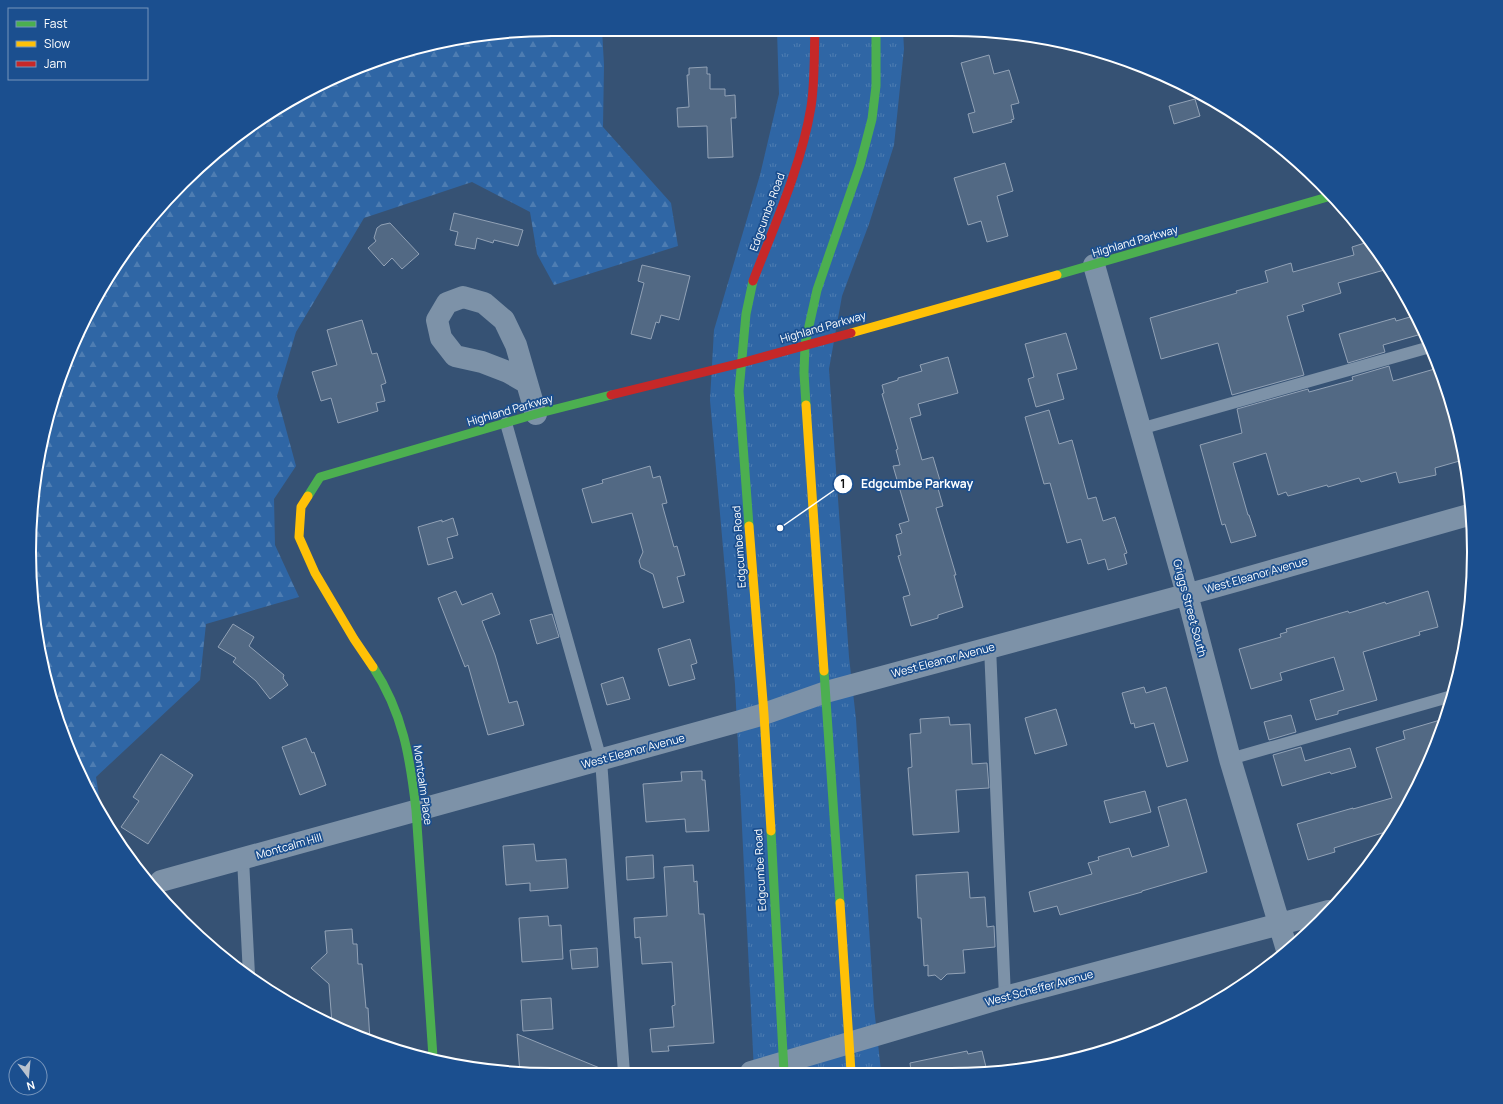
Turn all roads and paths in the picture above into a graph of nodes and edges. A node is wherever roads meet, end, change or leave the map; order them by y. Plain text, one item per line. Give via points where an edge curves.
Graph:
1 (815, 36) edge
2 (876, 36) edge
3 (1326, 198) edge
4 (1094, 265) junction
5 (805, 344) junction
6 (1425, 348) edge
7 (741, 363) junction
8 (527, 383) dead end
9 (536, 414) junction
10 (506, 423) junction
11 (1140, 428) junction
12 (320, 477) joint
13 (1466, 516) edge
14 (1187, 594) junction
15 (990, 647) junction
16 (826, 692) junction
17 (1446, 698) edge
18 (764, 714) junction
19 (1230, 759) junction
20 (601, 760) junction
21 (416, 810) junction
22 (243, 859) junction
23 (161, 881) dead end
24 (1319, 914) edge
25 (1280, 925) junction
26 (1285, 944) edge
27 (249, 969) edge
28 (1005, 997) junction
29 (848, 1044) junction
30 (433, 1054) edge
31 (784, 1067) edge
32 (624, 1068) edge
33 (851, 1068) edge

1 - 7 street, Edgcumbe Road via 811,104 804,140 751,288
2 - 5 street via 876,86 872,119 860,165 817,290
3 - 4 street, Highland Parkway
4 - 5 street, Highland Parkway
4 - 11 street, Griggs Street South
5 - 7 street, Highland Parkway
5 - 16 street via 804,373
6 - 11 lane
7 - 9 street, Highland Parkway
7 - 18 street, Edgcumbe Road via 739,391
8 - 9 street
9 - 10 street, Highland Parkway
10 - 12 street, Highland Parkway
10 - 20 lane
11 - 14 street, Griggs Street South
12 - 21 street, Montcalm Place via 301,507 299,537 315,573 377,674 396,711 406,742
13 - 14 street, West Eleanor Avenue
14 - 15 street, West Eleanor Avenue
14 - 19 street, Griggs Street South
15 - 16 street, West Eleanor Avenue
15 - 28 lane
16 - 18 street, West Eleanor Avenue
16 - 29 street
17 - 19 lane
18 - 20 street, West Eleanor Avenue
18 - 31 street, Edgcumbe Road
19 - 25 street, Griggs Street South
20 - 21 street, West Eleanor Avenue
20 - 32 lane
21 - 22 street, Montcalm Hill
21 - 30 street, Montcalm Place
22 - 23 street, Montcalm Hill
22 - 27 lane
24 - 25 street, West Scheffer Avenue
25 - 26 street, Griggs Street South
25 - 28 street, West Scheffer Avenue
28 - 29 street, West Scheffer Avenue
29 - 31 street, West Scheffer Avenue
29 - 33 street

